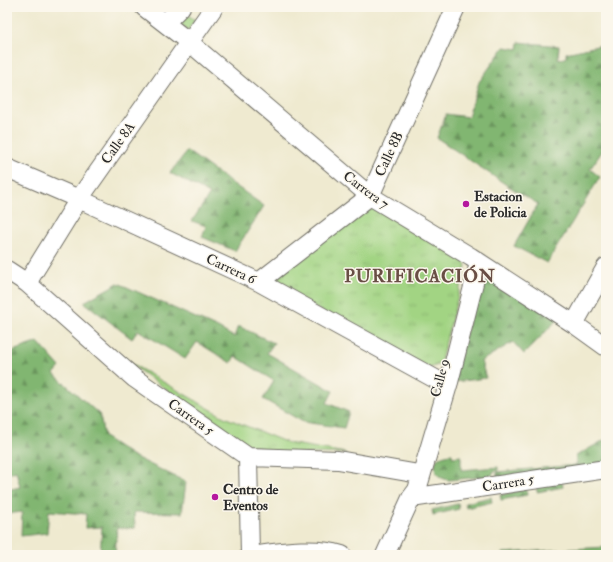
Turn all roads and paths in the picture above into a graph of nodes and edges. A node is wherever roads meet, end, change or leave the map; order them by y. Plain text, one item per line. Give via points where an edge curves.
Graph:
1 (144, 7) edge
2 (181, 7) edge
3 (214, 7) edge
4 (456, 7) edge
5 (165, 23) junction
6 (189, 42) junction
7 (7, 168) edge
8 (370, 196) junction
9 (79, 199) junction
10 (475, 260) junction
11 (606, 267) edge
12 (7, 270) edge
13 (259, 282) junction
14 (27, 283) junction
15 (574, 324) junction
16 (606, 347) edge
17 (444, 382) junction
18 (248, 457) junction
19 (606, 469) edge
20 (413, 473) junction
21 (411, 498) junction
22 (250, 555) edge
23 (259, 555) edge
24 (342, 555) edge
25 (384, 555) edge

1 - 5 street, Carrera 7
2 - 5 street
3 - 6 street, Calle 8A
4 - 8 street, Calle 8B
5 - 6 street, Carrera 7
6 - 8 street, Carrera 7
6 - 9 street, Calle 8A
7 - 9 street, Carrera 6
8 - 10 street, Carrera 7
8 - 13 street, Calle 8B
9 - 13 street, Carrera 6
9 - 14 street, Calle 8A
10 - 15 street, Carrera 7
10 - 17 street, Calle 9
11 - 15 street
12 - 14 street, Carrera 5
13 - 17 street, Carrera 6
14 - 18 street, Carrera 5 via 134,378
15 - 16 street, Carrera 7
17 - 20 street, Calle 9
17 - 21 street, Calle 9 via 417,490
18 - 20 street via 338,460
18 - 22 street
19 - 21 street, Carrera 5
20 - 21 street, Calle 9 via 409,489
21 - 25 street, Calle 9
23 - 24 street via 290,550 334,552

